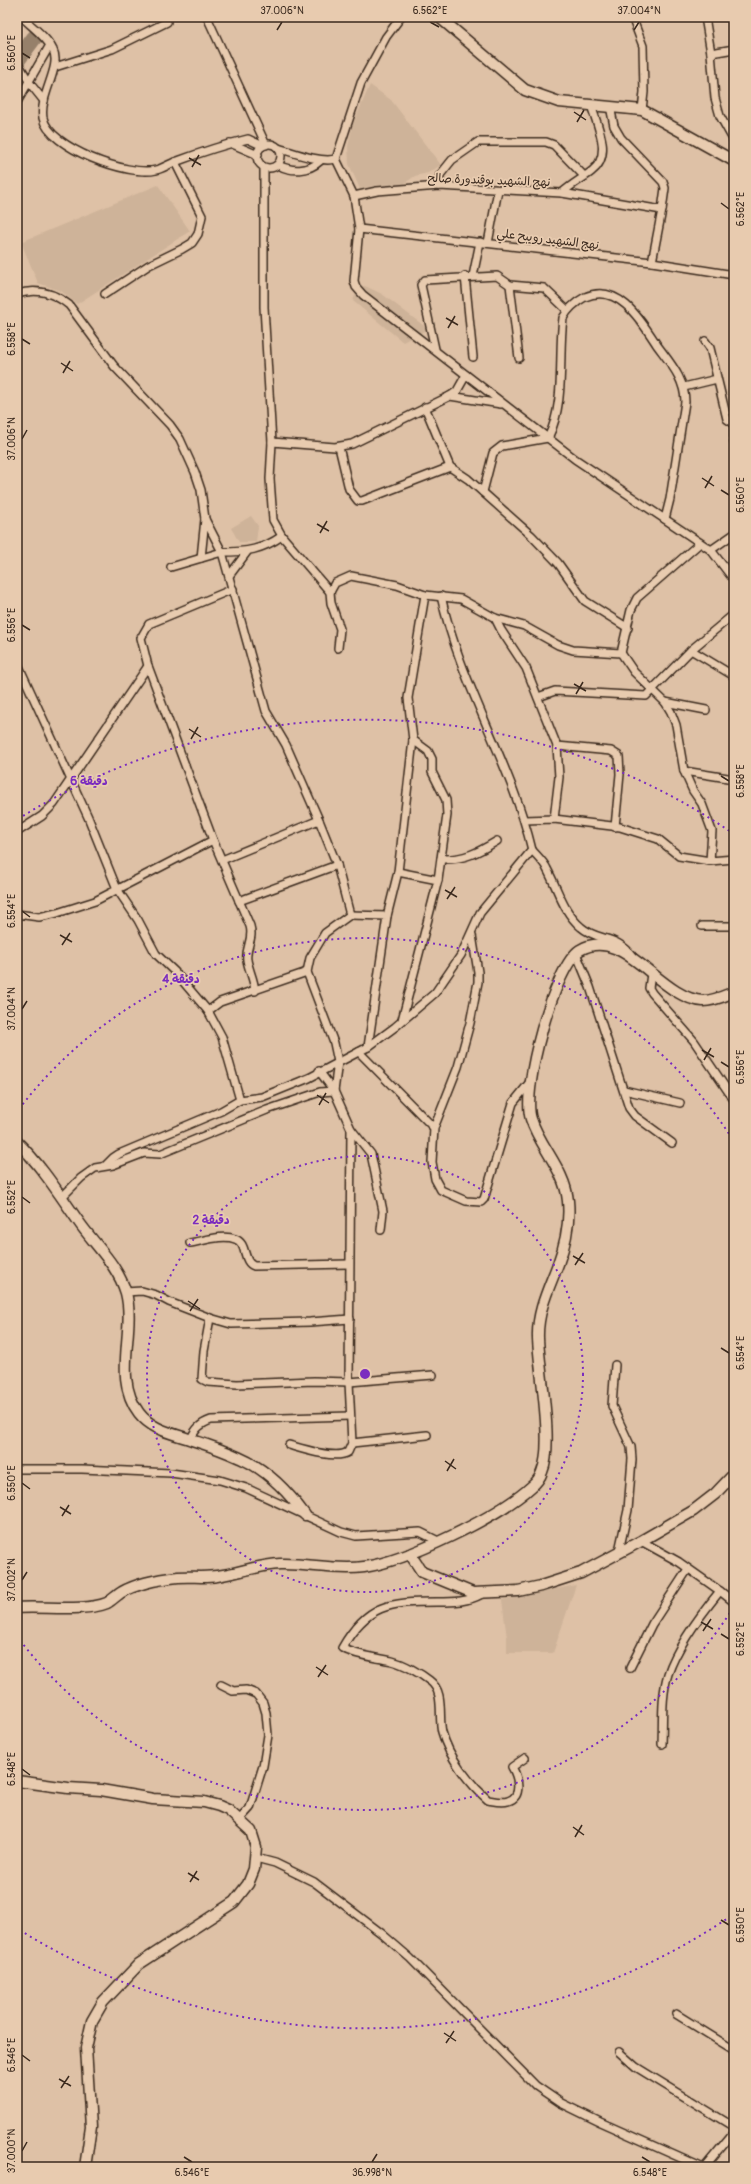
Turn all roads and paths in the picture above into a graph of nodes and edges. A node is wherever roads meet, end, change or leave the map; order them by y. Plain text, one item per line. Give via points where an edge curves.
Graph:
1 (22, 17) edge
2 (207, 17) edge
3 (401, 17) edge
4 (439, 17) edge
5 (632, 17) edge
6 (704, 17) edge
7 (167, 22) dead end
8 (48, 42) junction
9 (734, 49) edge
10 (711, 52) junction
11 (19, 63) edge
12 (55, 67) junction
13 (29, 80) junction
14 (44, 101) junction
15 (17, 102) edge
16 (591, 105) junction
17 (610, 106) junction
18 (642, 110) junction
19 (734, 141) edge
20 (230, 143) junction
21 (264, 146) junction
22 (278, 148) junction
23 (258, 155) junction
24 (336, 160) junction
25 (320, 161) junction
26 (734, 161) edge
27 (176, 162) junction
28 (278, 165) junction
29 (264, 168) junction
30 (584, 176) junction
31 (439, 186) junction
32 (498, 190) junction
33 (562, 193) junction
34 (354, 196) junction
35 (662, 210) junction
36 (358, 229) junction
37 (480, 242) junction
38 (488, 243) junction
39 (652, 262) junction
40 (734, 275) edge
41 (465, 276) junction
42 (473, 276) junction
43 (510, 285) junction
44 (17, 294) edge
45 (105, 294) dead end
46 (567, 310) junction
47 (705, 342) dead end
48 (435, 349) junction
49 (474, 357) dead end
50 (519, 358) dead end
51 (466, 375) junction
52 (717, 379) junction
53 (684, 387) junction
54 (450, 396) junction
55 (503, 405) junction
56 (425, 407) junction
57 (734, 420) edge
58 (548, 438) junction
59 (272, 442) junction
60 (734, 442) edge
61 (339, 447) junction
62 (450, 467) junction
63 (483, 492) junction
64 (205, 519) junction
65 (665, 519) junction
66 (734, 534) edge
67 (282, 536) junction
68 (700, 543) junction
69 (711, 550) junction
70 (222, 552) junction
71 (246, 552) junction
72 (201, 558) junction
73 (171, 567) dead end
74 (229, 576) junction
75 (734, 580) edge
76 (233, 589) junction
77 (330, 592) junction
78 (425, 595) junction
79 (441, 596) junction
80 (734, 614) edge
81 (495, 618) junction
82 (628, 628) junction
83 (338, 648) dead end
84 (691, 650) junction
85 (621, 653) junction
86 (17, 662) edge
87 (148, 666) junction
88 (734, 676) edge
89 (652, 691) junction
90 (538, 697) junction
91 (665, 702) junction
92 (706, 710) dead end
93 (413, 740) junction
94 (556, 746) junction
95 (684, 770) junction
96 (734, 778) edge
97 (70, 779) junction
98 (554, 819) junction
99 (319, 820) junction
100 (525, 820) junction
101 (615, 827) junction
102 (17, 832) edge
103 (213, 840) junction
104 (496, 841) dead end
105 (532, 850) junction
106 (441, 859) junction
107 (222, 860) junction
108 (734, 860) edge
109 (710, 861) junction
110 (337, 865) junction
111 (398, 872) junction
112 (438, 880) junction
113 (117, 889) junction
114 (239, 901) junction
115 (17, 914) edge
116 (350, 915) junction
117 (387, 916) junction
118 (702, 926) dead end
119 (734, 926) edge
120 (472, 935) junction
121 (576, 953) junction
122 (633, 957) junction
123 (307, 972) junction
124 (651, 974) junction
125 (255, 991) junction
126 (734, 992) edge
127 (208, 1011) junction
128 (402, 1020) junction
129 (368, 1047) junction
130 (359, 1052) junction
131 (338, 1062) junction
132 (319, 1071) junction
133 (530, 1082) junction
134 (624, 1090) junction
135 (334, 1091) junction
136 (262, 1097) junction
137 (240, 1100) junction
138 (734, 1100) edge
139 (680, 1103) dead end
140 (267, 1110) junction
141 (434, 1128) junction
142 (351, 1130) junction
143 (17, 1142) edge
144 (672, 1143) dead end
145 (106, 1165) junction
146 (61, 1198) junction
147 (381, 1230) dead end
148 (190, 1243) dead end
149 (349, 1264) junction
150 (125, 1292) junction
151 (210, 1318) junction
152 (350, 1319) junction
153 (615, 1365) dead end
154 (433, 1375) dead end
155 (349, 1382) junction
156 (350, 1416) junction
157 (428, 1435) dead end
158 (190, 1439) junction
159 (352, 1443) junction
160 (289, 1445) dead end
161 (17, 1469) edge
162 (734, 1474) edge
163 (305, 1515) junction
164 (438, 1541) junction
165 (641, 1541) junction
166 (619, 1552) junction
167 (410, 1554) junction
168 (688, 1569) junction
169 (720, 1591) junction
170 (486, 1592) junction
171 (734, 1602) edge
172 (17, 1608) edge
173 (630, 1668) dead end
174 (221, 1685) dead end
175 (662, 1744) dead end
176 (525, 1758) dead end
177 (17, 1781) edge
178 (239, 1820) junction
179 (256, 1858) junction
180 (676, 2014) dead end
181 (734, 2050) edge
182 (619, 2052) dead end
183 (734, 2127) edge
184 (734, 2132) edge
185 (85, 2167) edge
186 (701, 2167) edge
187 (705, 2167) edge

1 - 8 street
2 - 21 street
3 - 24 street via 383,42 361,83
4 - 16 main road via 525,90 559,102
5 - 18 street via 643,46
6 - 10 street
7 - 12 street via 112,50
8 - 12 street via 54,51
8 - 13 street
9 - 10 street
10 - 19 street via 715,98 720,116
11 - 13 street
12 - 14 street
13 - 14 street
13 - 15 street
14 - 27 street via 43,118 50,130 68,147 81,154 116,166 140,170 155,171
16 - 17 main road
16 - 30 street, نهج الشهيد بوقندورة صالح via 604,145 596,168
17 - 18 main road
17 - 35 street via 614,126 621,138 663,182
18 - 26 main road
20 - 21 street via 248,139
20 - 23 street
20 - 27 street
21 - 22 street via 274,145
21 - 23 street
22 - 25 street
22 - 28 street via 281,158
23 - 29 street via 258,160
24 - 25 street
24 - 34 street
25 - 28 street via 313,168 287,169
27 - 45 street via 202,216 198,234 192,243 182,250 149,265
28 - 29 street
29 - 59 street via 264,307
30 - 31 street via 554,145 546,142 478,142 452,160 440,175
30 - 33 street, نهج الشهيد بوقندورة صالح
31 - 32 street, نهج الشهيد بوقندورة صالح
31 - 34 street, نهج الشهيد بوقندورة صالح
32 - 33 street, نهج الشهيد بوقندورة صالح
32 - 38 street
33 - 35 street
34 - 36 street
35 - 39 street
36 - 37 street, نهج الشهيد رويبح علي
36 - 48 street via 354,272 356,288
37 - 38 street, نهج الشهيد رويبح علي
37 - 42 street
38 - 39 street, نهج الشهيد رويبح علي
39 - 40 street, نهج الشهيد رويبح علي
41 - 42 street
41 - 48 street via 425,280 421,285
41 - 49 street
42 - 43 street via 497,276
43 - 46 street via 544,288
43 - 50 street
44 - 64 street via 38,291 60,298 69,305 114,366 170,425 180,439 195,472 201,490
46 - 53 street via 591,295 601,294 622,301 644,327
46 - 58 street via 563,318 555,423
47 - 52 street via 710,348
48 - 51 street
51 - 54 street
51 - 55 street
52 - 53 street
52 - 57 street via 726,419
53 - 65 street via 685,402
54 - 55 street
54 - 56 street
55 - 58 street
56 - 61 street via 352,444
56 - 62 street
57 - 60 street
58 - 63 street via 502,446 493,453
58 - 65 street via 596,474
59 - 61 street
59 - 67 street via 270,480 273,520
61 - 62 street via 349,489 358,501
62 - 63 street
63 - 82 street via 558,563 585,601
64 - 70 street
64 - 72 street
65 - 68 street
66 - 69 street
67 - 71 street
67 - 77 street
68 - 69 street
68 - 82 street via 637,598 631,610
69 - 75 street
70 - 71 street
70 - 72 street
70 - 74 street
71 - 74 street
72 - 73 street
74 - 76 street
76 - 87 street via 149,624 141,638
76 - 99 street via 266,711 286,745
77 - 78 street via 335,583 351,576 397,585
77 - 83 street via 340,629
78 - 79 street
78 - 93 street via 408,698
79 - 81 street via 461,599
79 - 100 street via 454,644
80 - 84 street
81 - 85 street via 524,626 558,645 573,650
81 - 90 street via 526,668
82 - 85 street
84 - 88 street
84 - 89 street
85 - 89 street
86 - 97 street
87 - 97 street
87 - 103 street
89 - 90 street via 646,696 638,697 555,691
89 - 91 street
90 - 94 street
91 - 92 street
91 - 95 street via 676,725
93 - 106 street via 428,751 432,759 432,772 446,800 447,815
93 - 111 street
94 - 98 street via 559,777
94 - 101 street via 611,750 619,756 620,774
95 - 96 street
95 - 109 street via 702,804 712,831
97 - 102 street via 54,804 42,816
97 - 113 street
98 - 100 street
98 - 101 street
99 - 107 street
99 - 110 street
100 - 105 street
101 - 109 street via 658,839 679,856
103 - 107 street
103 - 113 street
104 - 106 street via 475,854 453,860
105 - 120 street via 480,913
105 - 122 street via 547,868 562,903 572,918 590,933 620,943
106 - 112 street
107 - 114 street
108 - 109 street
110 - 114 street
110 - 116 street
111 - 112 street
111 - 117 street
112 - 128 street
113 - 115 street via 95,901 58,913 39,917
113 - 127 street via 138,920 156,954
114 - 125 street via 252,935 247,950 247,961
116 - 117 street
116 - 123 street via 325,933 310,958
117 - 129 street
118 - 119 street
120 - 128 street via 436,993
120 - 141 street via 478,972 470,1022 458,1067
121 - 122 main road via 595,944 606,945
121 - 133 main road via 556,988 535,1055
121 - 134 street
122 - 124 main road
123 - 125 street
123 - 131 street via 334,1043
124 - 126 main road via 683,996 696,1000 708,1002
124 - 138 street via 649,988 652,993 694,1041
125 - 127 street via 220,1002
127 - 137 street via 222,1037
128 - 129 street
129 - 130 street
130 - 131 street
130 - 141 street
131 - 132 street
131 - 135 street
132 - 135 street
132 - 136 street via 309,1078
133 - 141 street via 513,1103 489,1178 486,1196 481,1202 466,1201 441,1190 435,1179 432,1162
133 - 164 main road via 530,1117 557,1168 568,1200 568,1224 560,1261 539,1316 538,1326 545,1461 538,1480 529,1490 492,1514
134 - 139 street
134 - 144 street via 632,1113
135 - 140 street via 320,1092
135 - 142 street
136 - 137 street
136 - 140 street
137 - 145 street via 214,1114 120,1154
140 - 145 street via 160,1154 144,1153 113,1166
142 - 147 street via 371,1154 383,1211
142 - 149 street
143 - 146 main road
145 - 146 street via 95,1168 81,1178
146 - 150 main road via 119,1275
148 - 149 street via 235,1239 241,1243 248,1262 254,1266
149 - 152 street
150 - 151 street via 151,1293
150 - 158 main road via 128,1311 126,1376 127,1391 132,1403 140,1414 163,1432
151 - 152 street via 231,1324
151 - 155 street via 202,1379 208,1382
152 - 155 street
153 - 166 street via 612,1406 631,1447 632,1459 628,1510
154 - 155 street
155 - 156 street
156 - 158 street via 211,1420 195,1429
156 - 159 street
157 - 159 street
158 - 163 main road via 253,1465 285,1491
159 - 160 street via 348,1452 339,1455
161 - 163 street via 171,1473 220,1480 246,1488
162 - 165 main road via 715,1494 693,1511
163 - 164 street via 325,1527 356,1536 420,1532
164 - 167 main road
165 - 166 main road
165 - 168 street
166 - 170 main road via 566,1579 518,1591
167 - 170 main road via 422,1572 467,1591
167 - 172 main road via 387,1563 363,1567 332,1569 282,1564 214,1576 165,1579 142,1584 123,1592 107,1603 85,1608
168 - 169 street
168 - 173 street via 652,1624
169 - 171 street
169 - 175 street via 688,1637 668,1674 664,1694
170 - 176 street via 457,1602 403,1604 379,1608 365,1616 342,1648 356,1654 394,1662 438,1688 442,1731 450,1750 461,1770 488,1800 506,1802 512,1799 516,1794 518,1782 512,1767
174 - 178 street via 233,1691 246,1690 256,1694 263,1703 266,1713 268,1736 263,1766 250,1808
177 - 178 main road via 101,1790 153,1799 204,1802 228,1810
178 - 179 main road via 251,1831 256,1847
179 - 185 main road via 248,1884 234,1902 139,1964 103,2002 92,2021 86,2048 90,2128
179 - 186 street via 275,1863 309,1879 375,1929 410,1958 536,2086 562,2103 600,2122
180 - 181 street
182 - 183 street via 636,2067
184 - 187 street

